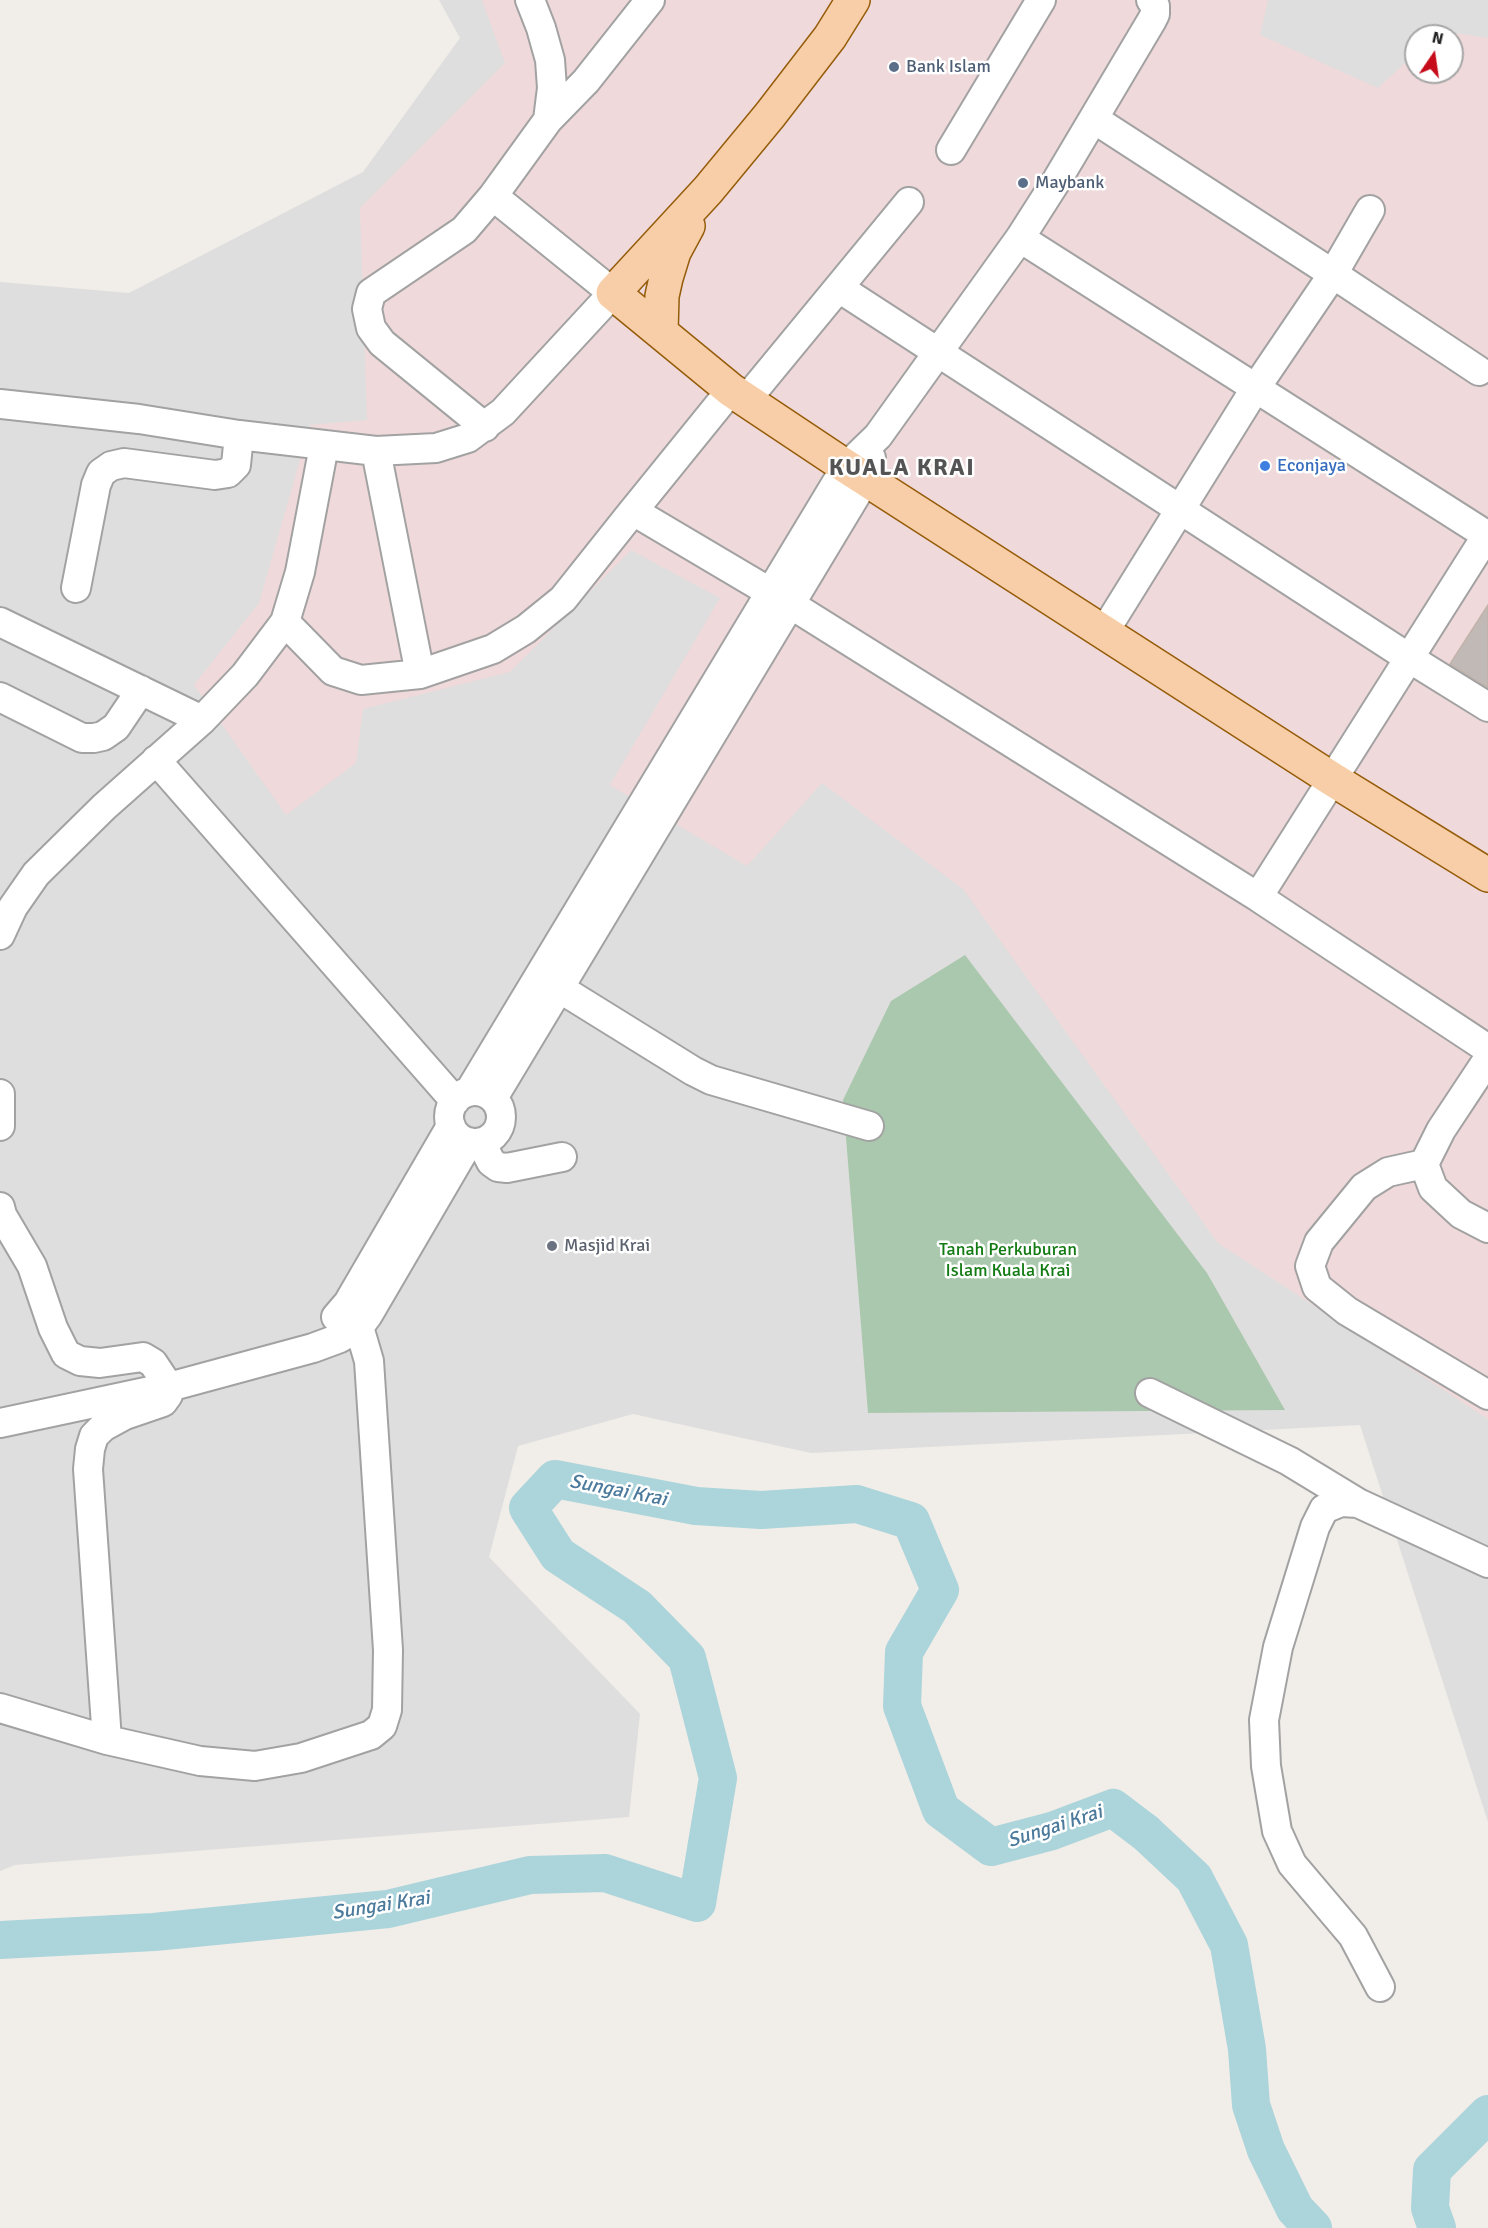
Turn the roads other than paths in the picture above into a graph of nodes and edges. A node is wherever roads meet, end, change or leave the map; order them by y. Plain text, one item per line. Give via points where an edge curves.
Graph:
1 (530, 0) edge
2 (650, 0) edge
3 (853, 0) edge
4 (1041, 0) edge
5 (1151, 0) edge
6 (1094, 119) junction
7 (548, 120) junction
8 (951, 150) dead end
9 (708, 190) junction
10 (493, 196) junction
11 (909, 202) dead end
12 (1370, 210) dead end
13 (1020, 238) junction
14 (1333, 274) junction
15 (839, 288) junction
16 (613, 293) junction
17 (661, 332) junction
18 (938, 352) junction
19 (1479, 371) dead end
20 (1256, 389) junction
21 (738, 395) junction
22 (0, 404) edge
23 (485, 427) junction
24 (239, 435) junction
25 (324, 446) junction
26 (376, 451) junction
27 (856, 473) junction
28 (1181, 509) junction
29 (633, 511) junction
30 (1487, 536) edge
31 (76, 588) dead end
32 (780, 598) junction
33 (285, 621) junction
34 (0, 622) edge
35 (1104, 632) junction
36 (1409, 658) junction
37 (420, 674) junction
38 (141, 690) junction
39 (0, 697) edge
40 (1488, 707) edge
41 (202, 720) junction
42 (156, 760) junction
43 (1332, 779) junction
44 (1488, 875) edge
45 (1258, 897) junction
46 (0, 934) edge
47 (549, 981) junction
48 (1488, 1049) edge
49 (1488, 1059) edge
50 (0, 1094) edge
51 (469, 1117) junction
52 (0, 1126) edge
53 (869, 1126) dead end
54 (562, 1157) dead end
55 (1424, 1164) junction
56 (0, 1207) edge
57 (1488, 1228) edge
58 (353, 1315) junction
59 (169, 1386) junction
60 (1150, 1393) dead end
61 (1488, 1395) edge
62 (0, 1423) edge
63 (1358, 1503) junction
64 (1488, 1563) edge
65 (0, 1708) edge
66 (107, 1740) junction
67 (1380, 1987) dead end

1 - 7 street via 550,60
2 - 7 street via 586,81
3 - 9 main road via 831,37
4 - 8 street
5 - 6 street via 1155,14
6 - 13 street
6 - 14 street
7 - 10 street
9 - 16 main road
9 - 17 main road via 674,252 662,296
10 - 16 street
10 - 23 street via 464,230 371,293 367,309 371,328 382,343
11 - 15 street
12 - 14 street
13 - 18 street
13 - 20 street
14 - 19 street
14 - 20 street
15 - 18 street
15 - 21 street
16 - 17 main road
16 - 23 street
17 - 21 main road
18 - 27 street
18 - 28 street
20 - 28 street
20 - 30 street
21 - 27 main road
21 - 29 street
22 - 24 street via 139,419
23 - 26 street via 468,438 436,448
24 - 25 street
24 - 31 street via 236,465 228,473 215,475 124,464 101,473
25 - 26 street
25 - 33 street via 300,572
26 - 37 street
27 - 32 street
27 - 35 main road
28 - 35 street
28 - 36 street
29 - 32 street
29 - 37 street via 563,599 526,629 493,649
30 - 36 street
32 - 45 street
32 - 47 street
33 - 37 street via 333,671 361,680
33 - 41 street via 245,675
34 - 38 street
35 - 43 main road
36 - 40 street
36 - 43 street
38 - 39 street via 116,727 94,738 82,738
38 - 41 street
41 - 42 street
42 - 46 street via 36,874
42 - 51 street
43 - 44 main road
43 - 45 street
45 - 48 street
47 - 51 street
47 - 53 street via 711,1080
49 - 55 street via 1441,1130
50 - 52 street
51 - 54 street via 491,1162 498,1167
51 - 58 street
55 - 57 street via 1433,1188 1461,1214
55 - 61 street via 1388,1172 1364,1187 1318,1242 1310,1266 1317,1287 1347,1311
56 - 59 street via 32,1266 66,1354 100,1363 143,1357 153,1362
58 - 59 street via 313,1348
58 - 66 street via 369,1360 388,1650 387,1710 382,1726 371,1735 301,1758 255,1766 200,1761
59 - 62 street
59 - 66 street via 163,1402 103,1427 94,1436 90,1449 87,1469
60 - 63 street via 1278,1456
63 - 64 street
63 - 67 street via 1341,1502 1324,1509 1315,1527 1278,1647 1264,1720 1266,1766 1277,1831 1292,1864 1353,1936
65 - 66 street

